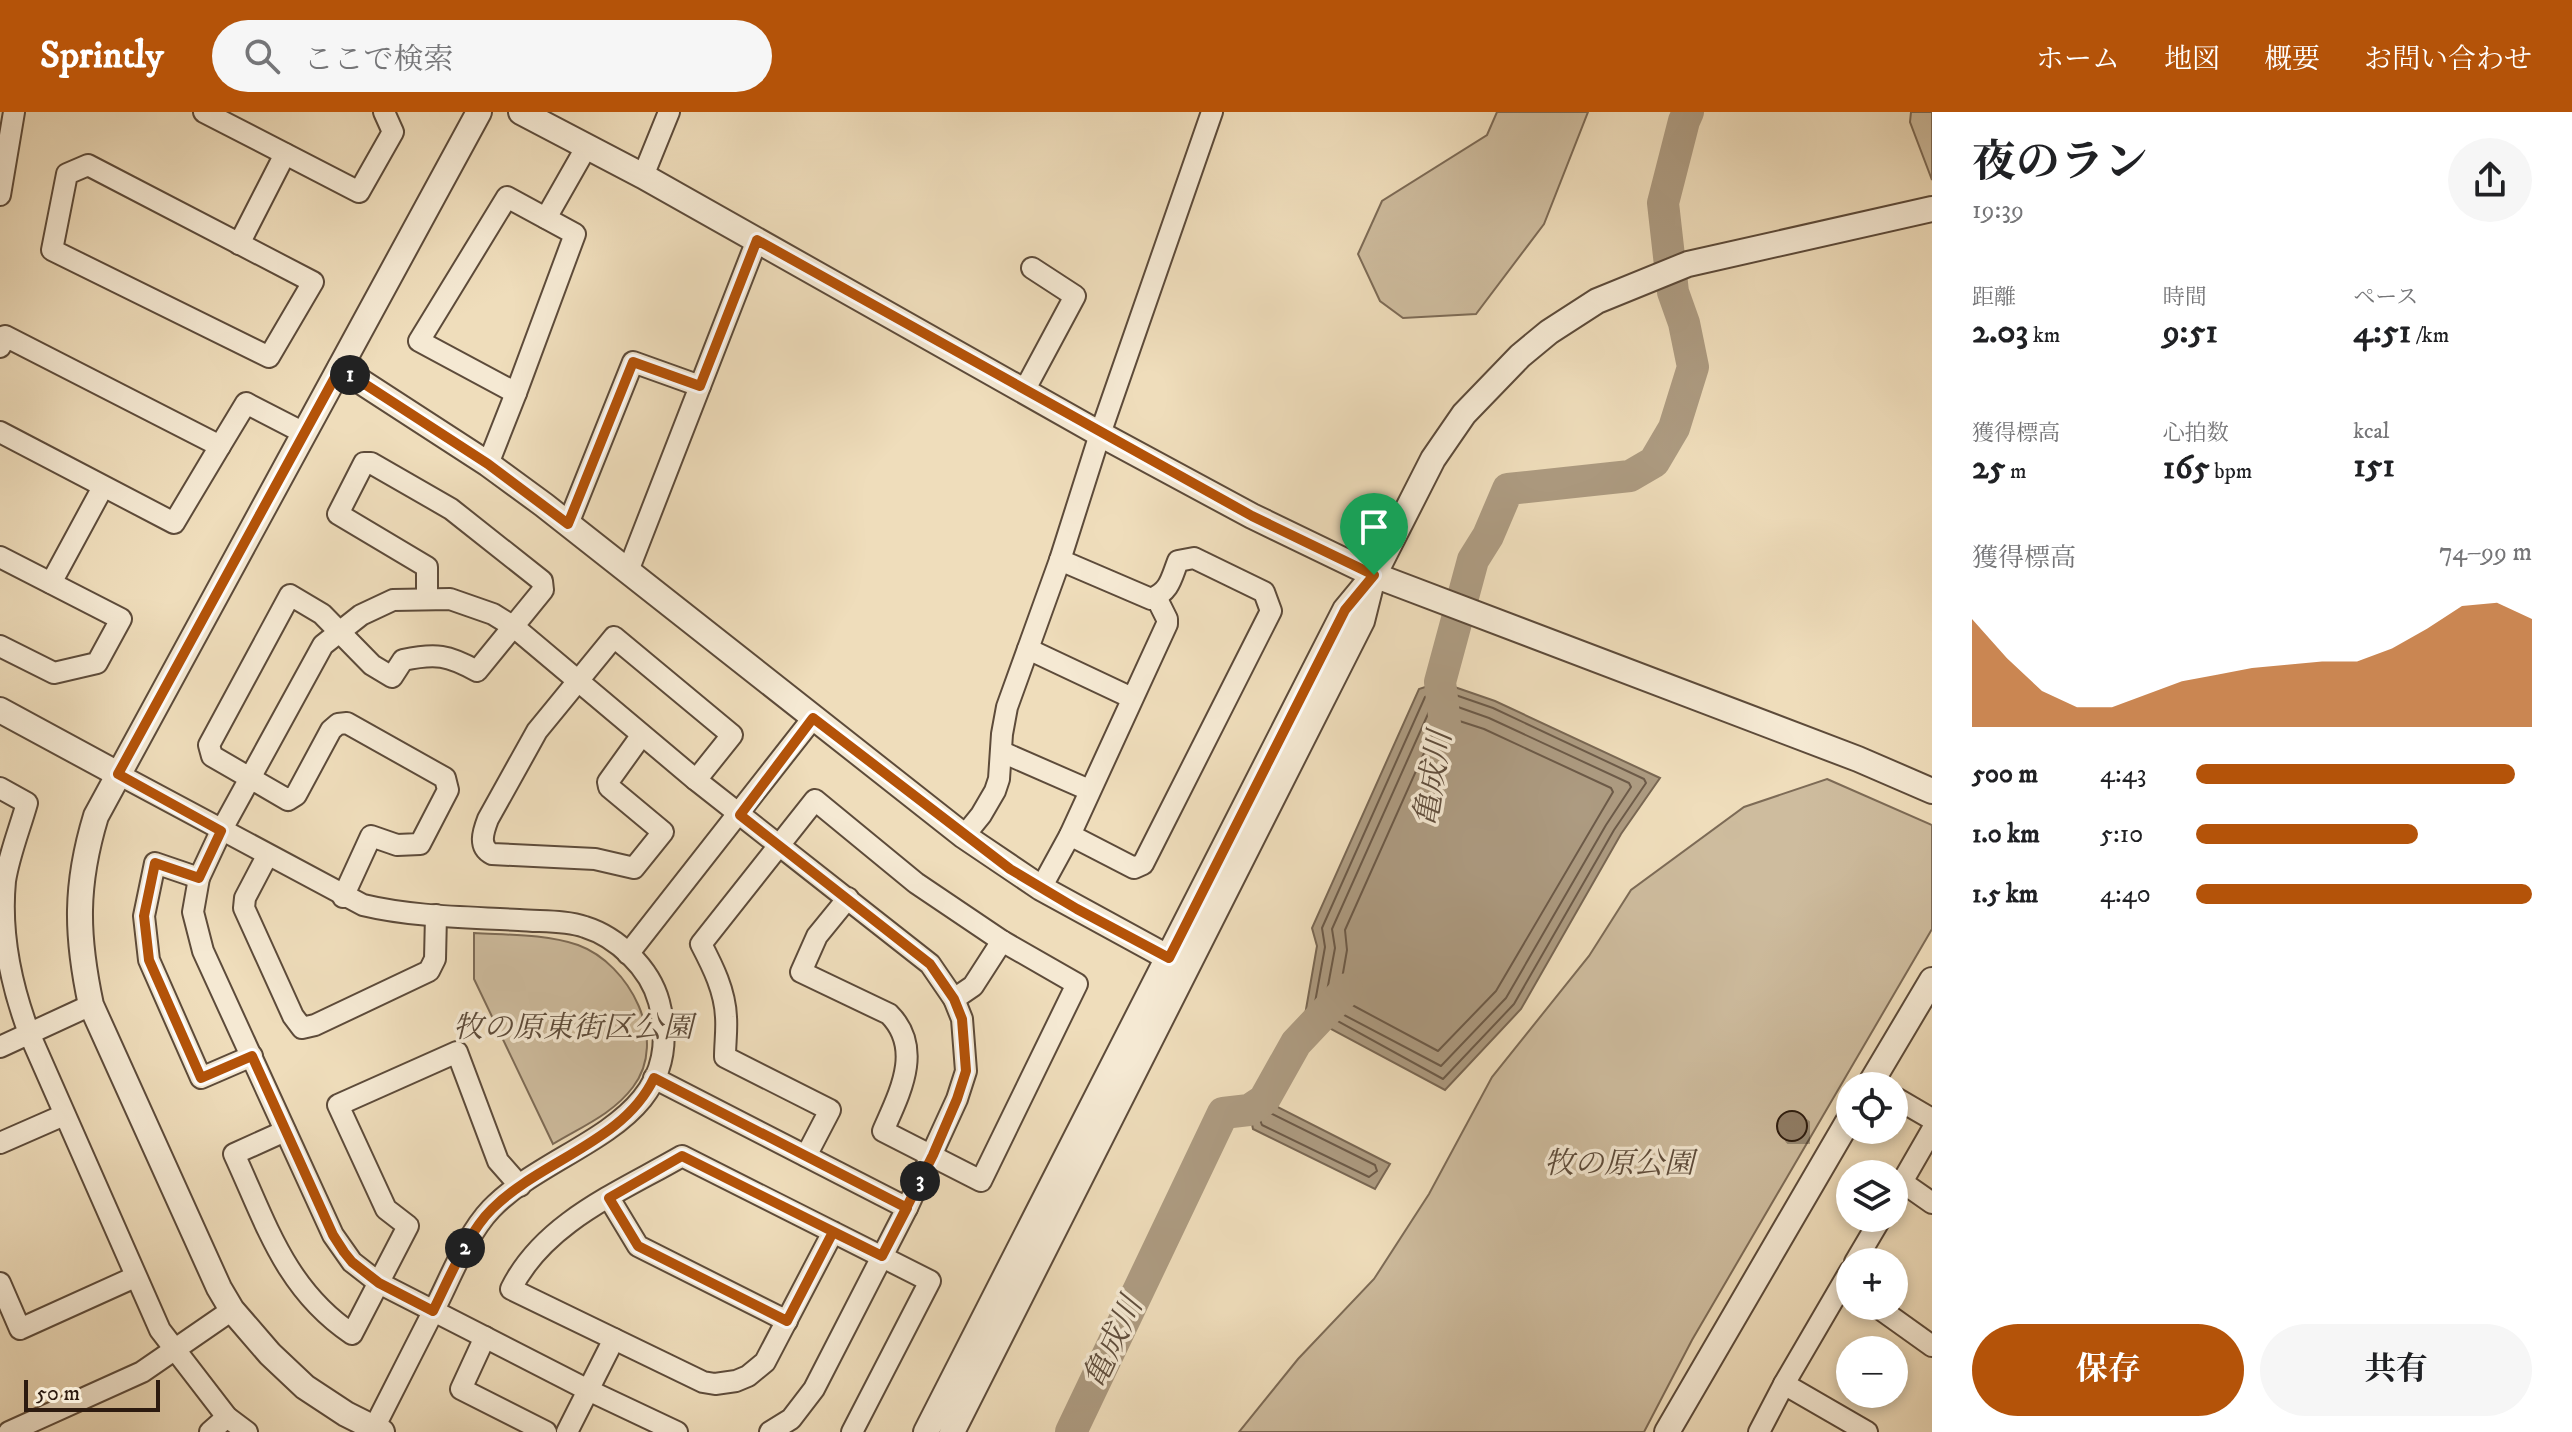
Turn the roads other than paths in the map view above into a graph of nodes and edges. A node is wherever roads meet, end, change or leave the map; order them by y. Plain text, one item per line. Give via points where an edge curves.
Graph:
1 (14, 112) edge
2 (204, 112) edge
3 (384, 112) edge
4 (479, 112) edge
5 (521, 112) edge
6 (669, 112) edge
7 (1212, 112) edge
8 (587, 146) junction
9 (285, 154) junction
10 (643, 176) junction
11 (0, 195) edge
12 (1932, 209) edge
13 (546, 218) junction
14 (757, 240) junction
15 (239, 244) junction
16 (1032, 268) dead end
17 (0, 347) edge
18 (340, 368) junction
19 (700, 386) junction
20 (1024, 391) junction
21 (516, 393) junction
22 (0, 432) edge
23 (304, 433) junction
24 (1100, 434) junction
25 (220, 446) junction
26 (488, 464) junction
27 (103, 487) junction
28 (568, 524) junction
29 (0, 557) edge
30 (1060, 560) junction
31 (628, 571) junction
32 (1374, 575) junction
33 (51, 583) junction
34 (1156, 597) junction
35 (427, 598) junction
36 (514, 627) junction
37 (339, 632) junction
38 (0, 646) edge
39 (1028, 649) junction
40 (577, 680) junction
41 (1132, 698) junction
42 (0, 710) edge
43 (813, 718) junction
44 (641, 736) junction
45 (1002, 752) junction
46 (118, 774) junction
47 (250, 778) junction
48 (696, 780) junction
49 (0, 788) edge
50 (1089, 790) junction
51 (1932, 791) edge
52 (740, 815) junction
53 (221, 831) junction
54 (1070, 835) junction
55 (964, 836) junction
56 (779, 846) junction
57 (267, 856) junction
58 (199, 878) junction
59 (3, 879) edge
60 (1041, 888) junction
61 (343, 897) junction
62 (848, 898) junction
63 (436, 915) junction
64 (2, 940) edge
65 (1002, 941) junction
66 (628, 954) junction
67 (1169, 958) junction
68 (1932, 980) edge
69 (954, 999) junction
70 (91, 1005) junction
71 (29, 1033) junction
72 (0, 1047) edge
73 (252, 1056) junction
74 (1879, 1072) edge
75 (654, 1078) junction
76 (1908, 1105) edge
77 (64, 1115) junction
78 (1932, 1119) edge
79 (1932, 1130) edge
80 (285, 1131) junction
81 (1836, 1142) edge
82 (0, 1143) edge
83 (933, 1155) junction
84 (806, 1156) junction
85 (1908, 1172) edge
86 (520, 1186) junction
87 (1908, 1193) edge
88 (609, 1198) junction
89 (1932, 1203) edge
90 (907, 1208) junction
91 (833, 1232) junction
92 (882, 1256) junction
93 (135, 1277) junction
94 (0, 1283) edge
95 (379, 1283) junction
96 (1836, 1300) edge
97 (232, 1310) junction
98 (433, 1311) junction
99 (1896, 1320) edge
100 (787, 1321) junction
101 (485, 1337) junction
102 (614, 1339) junction
103 (1932, 1346) edge
104 (176, 1350) junction
105 (1784, 1384) junction
106 (588, 1390) junction
107 (227, 1417) junction
108 (378, 1430) edge
109 (9, 1432) edge
110 (210, 1432) edge
111 (247, 1432) edge
112 (546, 1432) edge
113 (567, 1432) edge
114 (677, 1432) edge
115 (770, 1432) edge
116 (852, 1432) edge
117 (926, 1432) edge
118 (952, 1432) edge
119 (1667, 1432) edge
120 (1759, 1432) edge
121 (1867, 1432) edge

1 - 11 street
2 - 9 street
3 - 9 street via 393,132 359,192
4 - 18 street
5 - 8 street
6 - 10 street
7 - 24 street
8 - 10 street
8 - 13 street
9 - 15 street
10 - 14 street
12 - 32 street via 1688,264 1597,301 1549,332 1464,414 1433,459
13 - 21 street via 575,234
13 - 21 street via 507,197 419,341
14 - 19 street
14 - 20 street
15 - 15 street via 313,282 269,357 52,250 67,174 88,165
16 - 20 street via 1075,296
17 - 25 street via 5,336
18 - 23 street
18 - 26 street
19 - 28 street via 633,362
19 - 31 street
20 - 24 street
21 - 26 street
22 - 27 street
23 - 25 street via 246,403
23 - 46 street
24 - 30 street
24 - 32 street
25 - 27 street via 174,523
26 - 28 street
27 - 33 street
28 - 31 street
29 - 33 street
30 - 34 street via 1145,598
30 - 39 street
31 - 43 street
32 - 51 street
32 - 67 street via 1345,610
32 - 118 street via 1362,621
33 - 38 street via 121,619 97,663 54,673
34 - 41 street via 1167,624
34 - 54 street via 1166,589 1178,561 1194,558 1264,592 1271,611 1143,864 1134,868
35 - 36 street via 473,606
35 - 36 street via 427,567 338,514 364,463 451,509 542,581 543,590
35 - 37 street via 393,600
36 - 37 street via 477,671 432,654 403,660 392,677
36 - 40 street
37 - 47 street via 323,645
37 - 47 street via 322,614 290,595 209,745 212,756
39 - 41 street
39 - 45 street via 1007,707
40 - 44 street
40 - 44 street via 537,731 488,819 485,851 595,859 634,868 663,832 608,782
40 - 48 street via 614,637 721,725 732,735
41 - 50 street
42 - 46 street
43 - 52 street
43 - 55 street
44 - 48 street
45 - 50 street
45 - 55 street via 995,791
46 - 53 street
46 - 70 street via 96,816 79,887 81,953
47 - 53 street
47 - 61 street via 288,800 296,795 331,730 347,723 445,778 448,790 420,844 397,845 371,836
48 - 52 street
49 - 59 street via 27,803
50 - 54 street
52 - 56 street
52 - 66 street
53 - 57 street
53 - 58 street
54 - 60 street
55 - 60 street
56 - 62 street
56 - 65 street via 815,800 916,883
56 - 84 street via 701,944 723,998 725,1057 830,1110
57 - 61 street
57 - 63 street via 244,908 302,1028 429,971 435,959
58 - 73 street via 193,912 196,931
58 - 73 street via 155,863 144,916 149,960 201,1078
59 - 64 street
60 - 67 street
61 - 63 street via 385,911
62 - 69 street via 930,964
62 - 83 street via 817,936 801,972 889,1014 898,1024 906,1052 905,1080 883,1131
63 - 66 street via 572,923 600,933
64 - 71 street
65 - 69 street via 973,986
65 - 83 street via 1077,984 981,1181
66 - 75 street via 651,982 661,1012 663,1047
67 - 117 street
68 - 74 street
69 - 83 street via 962,1019 966,1071
70 - 71 street
70 - 97 street
71 - 72 street
71 - 77 street
73 - 80 street
75 - 84 street
75 - 86 street via 624,1120
76 - 78 street
77 - 82 street
77 - 93 street
79 - 85 street
80 - 95 street via 333,1235 352,1262
80 - 95 street via 234,1154 288,1270 316,1306 352,1334
81 - 119 street
83 - 90 street
84 - 90 street
86 - 95 street via 498,1161 457,1052 338,1105 386,1209 408,1226
86 - 98 street via 490,1210
87 - 89 street
88 - 91 street via 682,1156
88 - 100 street via 638,1246
88 - 102 street via 547,1239 511,1289
90 - 92 street
91 - 92 street
91 - 100 street
92 - 115 street via 814,1389 791,1419
92 - 116 street via 930,1281
93 - 94 street via 20,1329
93 - 104 street via 160,1330
95 - 98 street
96 - 105 street
97 - 104 street
97 - 108 street via 289,1373
98 - 101 street
98 - 108 street
99 - 103 street
100 - 102 street via 757,1370 725,1384 703,1382
101 - 106 street
101 - 112 street via 461,1389
102 - 106 street
104 - 107 street
104 - 109 street via 142,1372
105 - 120 street
105 - 121 street
106 - 113 street
106 - 114 street
107 - 110 street
107 - 111 street

